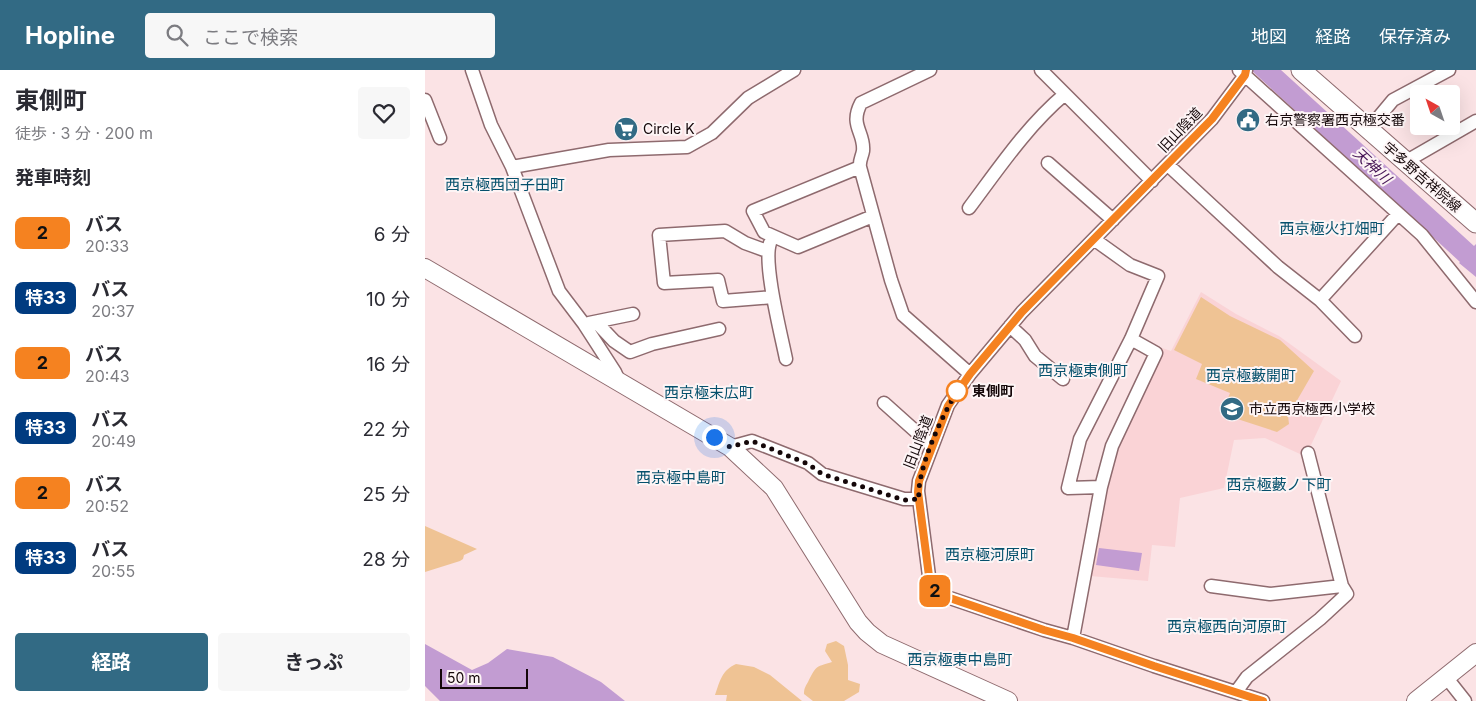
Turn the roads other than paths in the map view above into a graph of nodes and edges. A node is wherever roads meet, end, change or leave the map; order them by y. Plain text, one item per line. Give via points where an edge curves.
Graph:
1 (472, 70) edge
2 (794, 70) edge
3 (930, 70) edge
4 (1041, 70) edge
5 (1449, 70) edge
6 (1244, 72) edge
7 (1309, 73) edge
8 (1065, 94) junction
9 (425, 100) edge
10 (1476, 121) edge
11 (1368, 130) junction
12 (440, 138) dead end
13 (1405, 162) junction
14 (1048, 163) dead end
15 (1168, 164) junction
16 (512, 167) junction
17 (860, 167) junction
18 (1152, 181) junction
19 (969, 208) dead end
20 (1398, 214) junction
21 (873, 216) junction
22 (1113, 220) junction
23 (1476, 223) edge
24 (773, 236) junction
25 (1095, 240) junction
26 (767, 251) junction
27 (425, 268) edge
28 (773, 296) junction
29 (1320, 300) junction
30 (1476, 302) edge
31 (633, 314) dead end
32 (590, 323) junction
33 (1010, 326) junction
34 (719, 329) dead end
35 (1355, 336) dead end
36 (1131, 339) junction
37 (786, 359) dead end
38 (970, 374) junction
39 (1063, 379) dead end
40 (620, 383) junction
41 (884, 403) dead end
42 (932, 446) junction
43 (730, 447) junction
44 (1307, 453) dead end
45 (1101, 487) junction
46 (919, 499) junction
47 (1211, 586) dead end
48 (1342, 586) junction
49 (1073, 638) junction
50 (1476, 653) edge
51 (1446, 677) junction
52 (1236, 692) junction
53 (1008, 701) edge
54 (1263, 701) edge
55 (1416, 701) edge
56 (1465, 701) edge

1 - 16 street via 491,125
2 - 16 street via 748,98 712,133 687,147 609,150
3 - 17 street via 861,103 856,119 863,150
4 - 8 street
5 - 11 street via 1393,100
6 - 15 street, 旧山陰道 via 1212,119
6 - 20 street
7 - 11 main road, 宇多野吉祥院線
8 - 18 street
8 - 19 street via 1046,109 1022,137
9 - 12 street
10 - 13 street
11 - 13 main road, 宇多野吉祥院線
13 - 23 main road, 宇多野吉祥院線
14 - 22 street
15 - 18 street, 旧山陰道
15 - 29 street via 1278,268
16 - 32 street via 559,291
17 - 21 street
17 - 24 street via 753,211 763,232
18 - 22 street, 旧山陰道
20 - 29 street
20 - 30 street via 1422,235
21 - 24 street via 798,247
21 - 38 street via 903,315
22 - 25 street, 旧山陰道
24 - 26 street
25 - 33 street, 旧山陰道
25 - 36 street via 1129,265 1158,276
26 - 28 street
26 - 28 street via 725,232 659,235 664,283 718,280 723,301
27 - 40 street
28 - 37 street
29 - 35 street
31 - 32 street
32 - 34 street via 630,352
32 - 40 street
33 - 38 street, 旧山陰道
33 - 39 street via 1025,340 1035,356
36 - 45 street via 1156,352 1112,446
36 - 45 street via 1080,439 1068,488
38 - 42 street, 旧山陰道 via 948,406
40 - 43 street
41 - 42 street
42 - 46 street, 旧山陰道 via 919,481
43 - 46 street via 752,441 808,464 822,474 904,500
43 - 53 street via 775,488 867,632 889,648
44 - 48 street
45 - 49 street
46 - 49 street, 旧山陰道 via 929,576 938,594
47 - 48 street via 1271,594
48 - 52 street via 1347,594 1247,676
49 - 52 street, 旧山陰道
50 - 51 street
51 - 55 street
51 - 56 street
52 - 54 street, 旧山陰道

